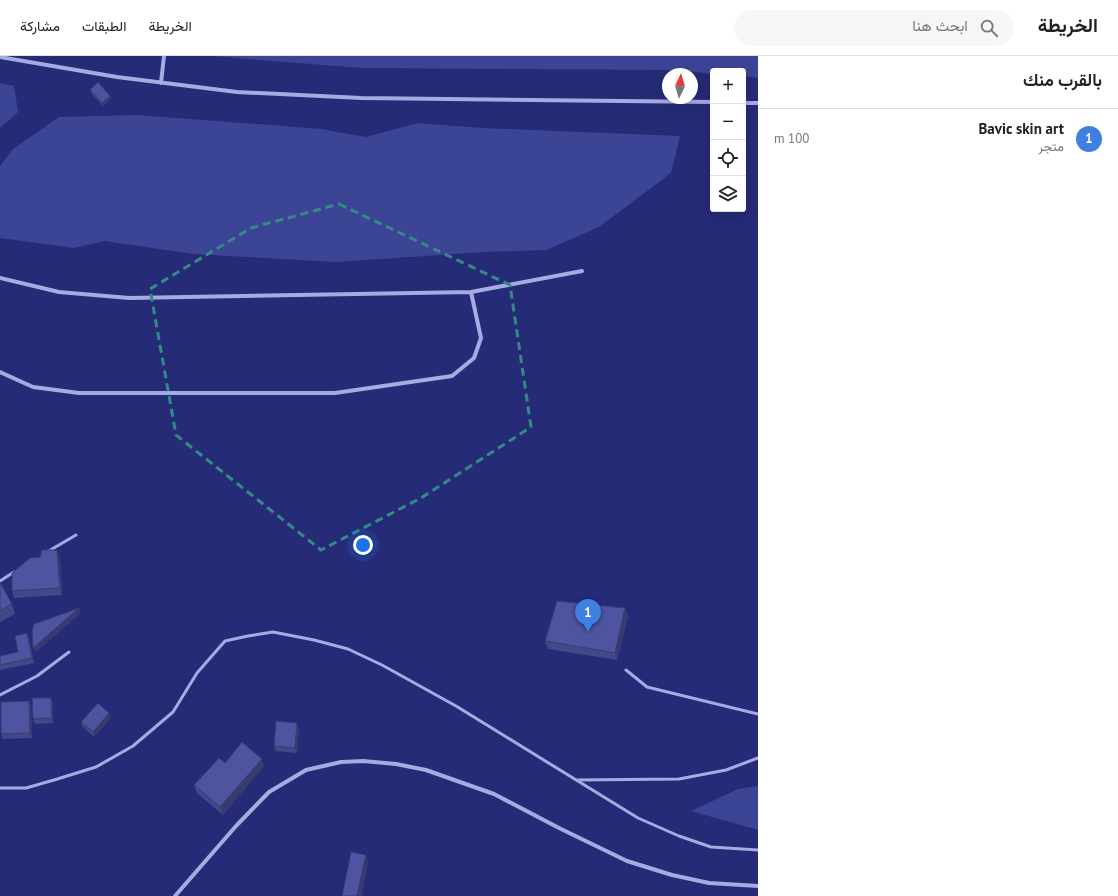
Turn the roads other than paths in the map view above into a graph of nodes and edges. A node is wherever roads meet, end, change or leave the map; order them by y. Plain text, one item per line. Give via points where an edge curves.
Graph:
1 (164, 56) edge
2 (0, 57) edge
3 (161, 83) junction
4 (710, 102) edge
5 (746, 103) edge
6 (758, 103) edge
7 (582, 271) dead end
8 (0, 278) edge
9 (471, 292) junction
10 (0, 372) edge
11 (76, 535) dead end
12 (45, 553) edge
13 (17, 570) edge
14 (0, 581) edge
15 (70, 652) dead end
16 (626, 670) dead end
17 (0, 695) edge
18 (758, 714) edge
19 (758, 758) edge
20 (576, 780) junction
21 (0, 788) edge
22 (758, 850) edge
23 (758, 886) edge
24 (176, 896) edge

1 - 3 street
2 - 3 street
3 - 4 street via 237,92 361,98
5 - 6 street
7 - 9 street
8 - 9 street via 59,292 129,298
9 - 10 street via 481,338 474,358 452,376 335,393 79,393 33,387
11 - 12 lane
13 - 14 lane
15 - 17 lane via 37,676
16 - 18 lane via 647,687
19 - 20 lane via 726,770 679,779
20 - 21 lane via 382,664 348,649 273,632 225,641 197,673 173,712 133,746 96,767 26,788
20 - 22 lane via 638,818 679,836 711,847
23 - 24 street via 709,884 627,861 494,794 426,770 363,761 341,762 306,770 269,792

